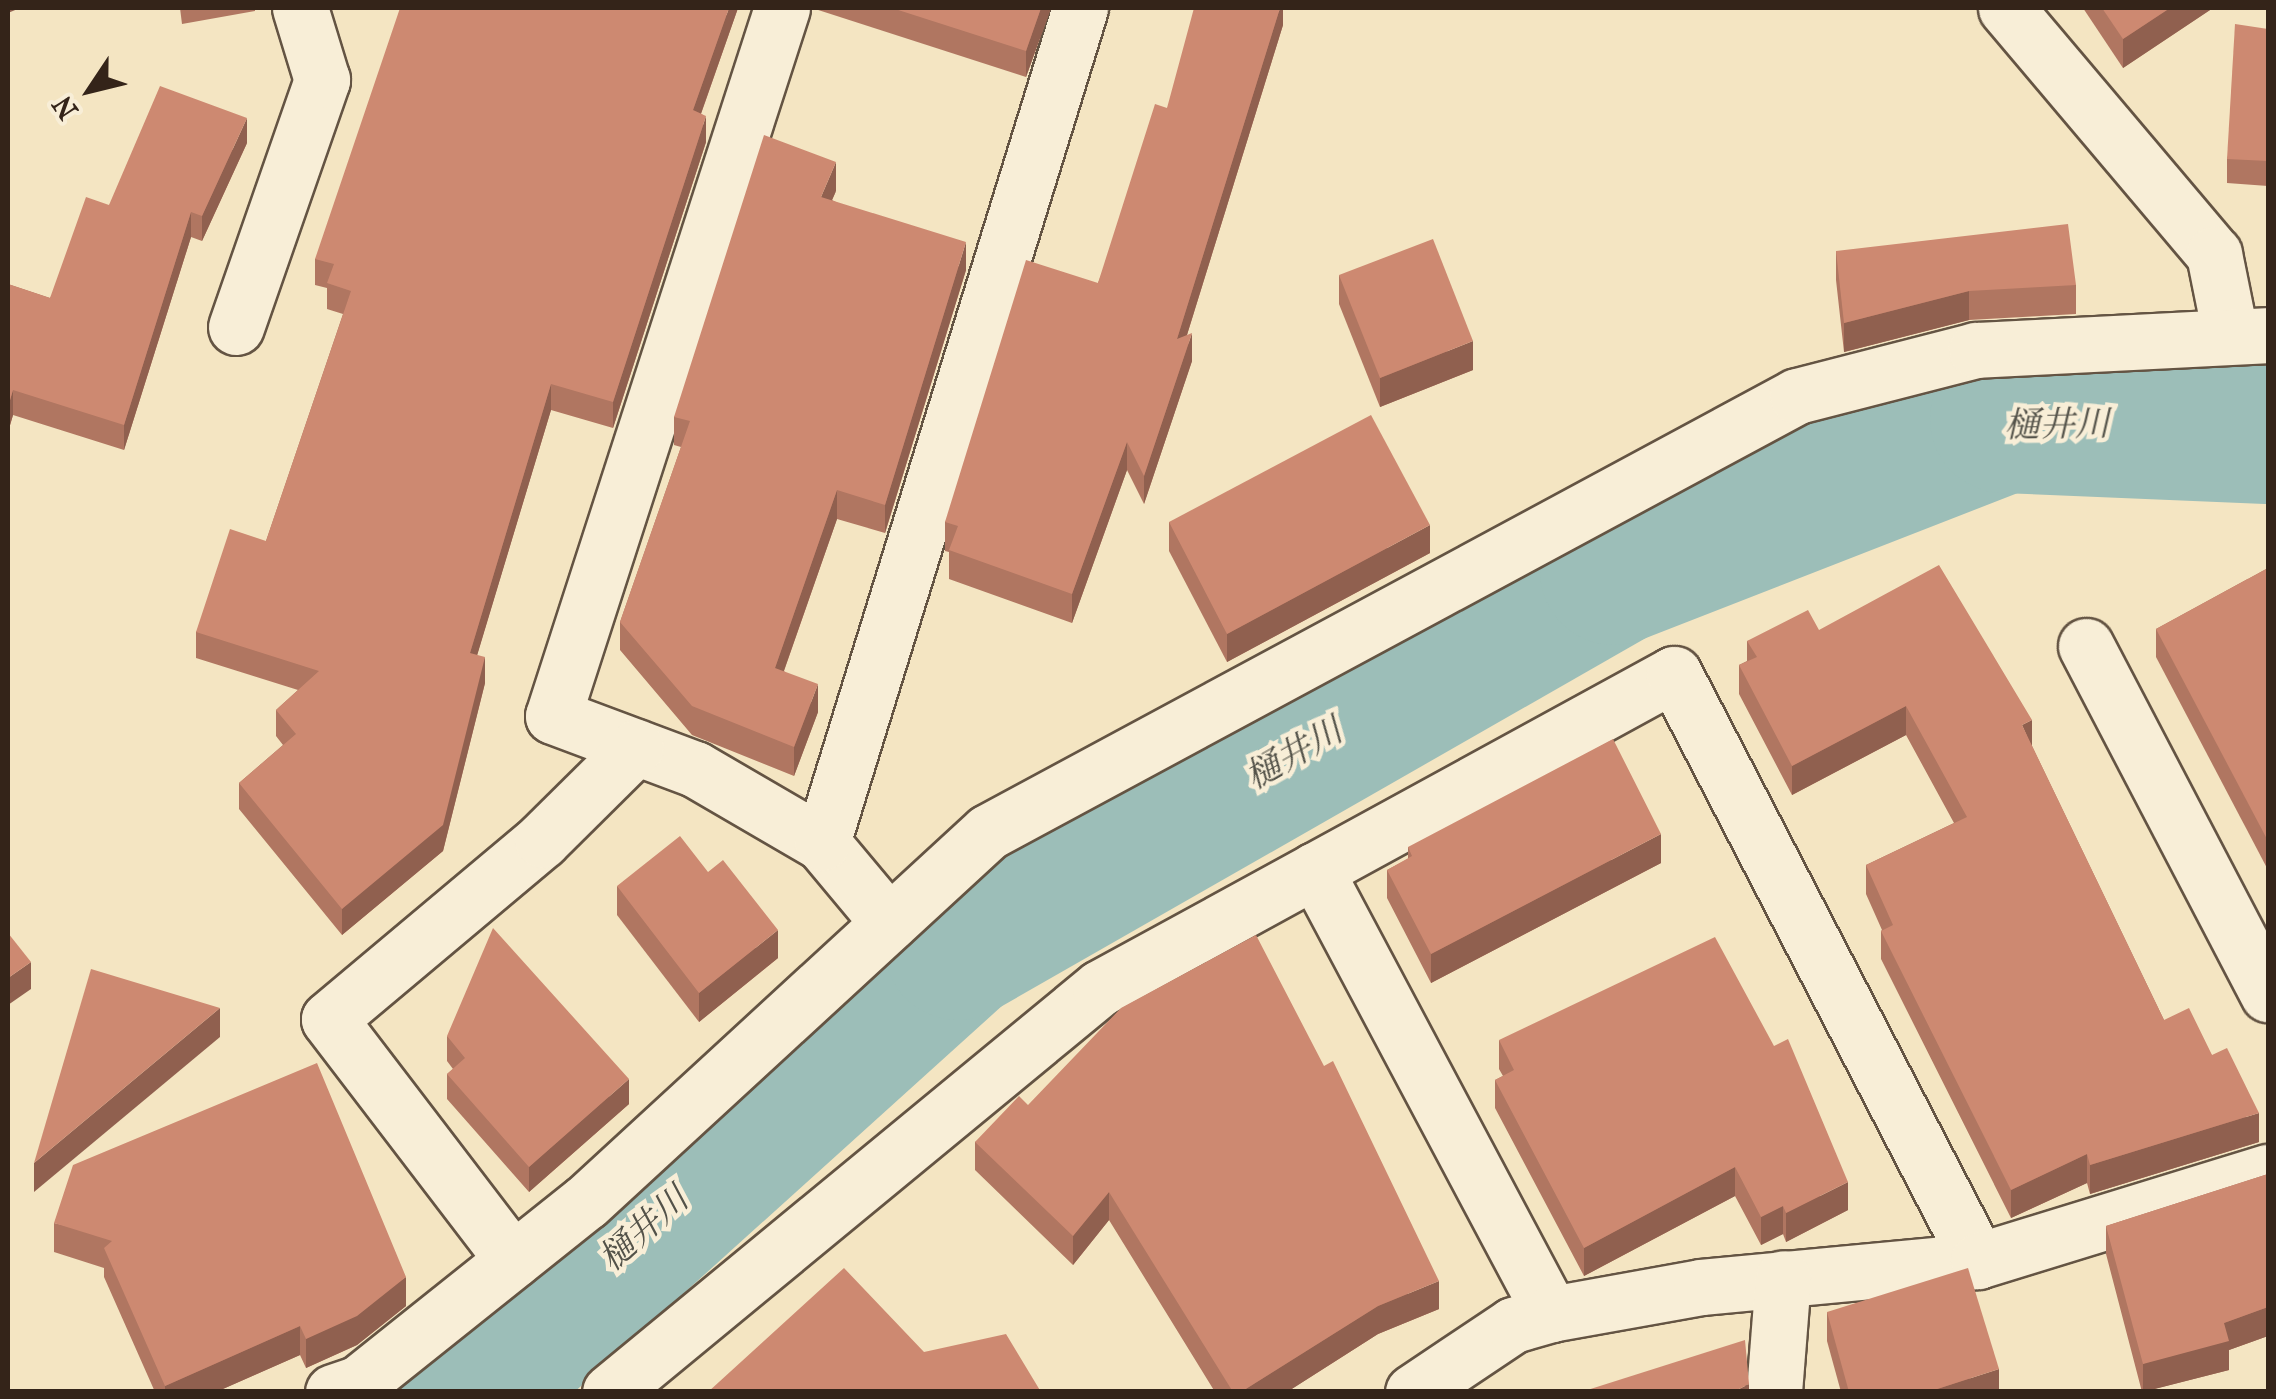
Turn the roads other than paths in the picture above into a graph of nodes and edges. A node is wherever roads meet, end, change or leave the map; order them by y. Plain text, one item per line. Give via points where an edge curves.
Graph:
1 (300, 8) edge
2 (782, 8) edge
3 (1080, 8) edge
4 (2006, 8) edge
5 (236, 327) dead end
6 (2249, 334) edge
7 (2086, 646) dead end
8 (636, 747) junction
9 (822, 844) junction
10 (1315, 870) junction
11 (890, 923) junction
12 (2268, 994) edge
13 (2268, 1172) edge
14 (513, 1260) junction
15 (1978, 1261) junction
16 (1784, 1278) junction
17 (1551, 1314) junction
18 (333, 1392) edge
19 (610, 1392) edge
20 (1412, 1392) edge
21 (1774, 1392) edge

1 - 5 street via 322,80
2 - 8 street via 553,716
3 - 9 street
4 - 6 street via 2214,254
6 - 11 street via 1976,350 1797,396 988,832
7 - 12 street
8 - 9 street via 695,769
8 - 14 street via 542,840 329,1019
9 - 11 street
10 - 15 street via 1674,674
10 - 17 street
10 - 19 street via 1100,988
11 - 14 street
13 - 15 street
14 - 18 street via 359,1383
15 - 16 street
16 - 17 street
16 - 21 street
17 - 20 street via 1512,1325

